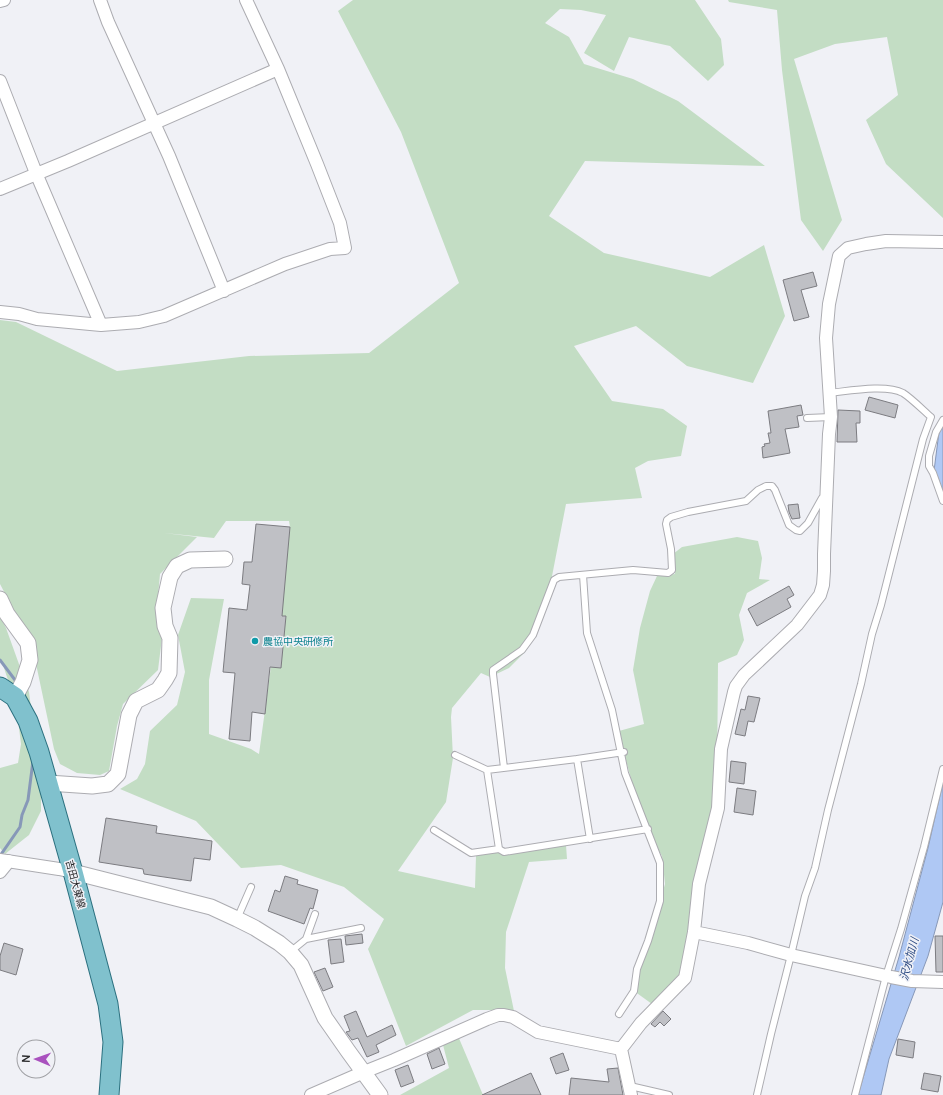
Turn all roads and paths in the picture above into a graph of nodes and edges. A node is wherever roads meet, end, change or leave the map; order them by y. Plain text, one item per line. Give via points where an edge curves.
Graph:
1 (4, 0) edge
2 (100, 0) edge
3 (246, 0) edge
4 (0, 2) edge
5 (278, 69) junction
6 (0, 81) edge
7 (154, 123) junction
8 (36, 173) junction
9 (0, 189) edge
10 (943, 242) edge
11 (224, 291) junction
12 (0, 312) edge
13 (101, 325) junction
14 (829, 393) junction
15 (831, 416) junction
16 (807, 418) dead end
17 (943, 420) edge
18 (826, 496) junction
19 (943, 501) edge
20 (225, 559) dead end
21 (583, 575) junction
22 (0, 599) edge
23 (7, 692) edge
24 (623, 753) junction
25 (455, 755) dead end
26 (577, 759) junction
27 (504, 768) junction
28 (943, 769) edge
29 (487, 770) junction
30 (48, 783) junction
31 (648, 829) junction
32 (434, 830) dead end
33 (590, 838) junction
34 (499, 849) junction
35 (4, 861) edge
36 (0, 872) edge
37 (73, 872) junction
38 (251, 887) dead end
39 (315, 914) dead end
40 (237, 919) junction
41 (361, 928) dead end
42 (694, 932) junction
43 (306, 939) junction
44 (290, 952) junction
45 (791, 955) junction
46 (888, 977) junction
47 (943, 982) edge
48 (618, 1014) dead end
49 (622, 1049) junction
50 (364, 1072) junction
51 (630, 1090) edge
52 (109, 1095) edge
53 (311, 1095) edge
54 (380, 1095) edge
55 (669, 1095) edge
56 (757, 1095) edge
57 (855, 1095) edge

1 - 4 street
2 - 7 street
3 - 5 street
5 - 7 street
5 - 11 street via 340,223 345,248 330,248 285,264
6 - 8 street
7 - 8 street
7 - 11 street
8 - 9 street
8 - 13 street
10 - 14 street via 886,241 848,248 839,256 829,304 826,338
11 - 13 street via 164,316 139,322
12 - 13 street via 37,319
14 - 15 street
14 - 45 lane via 888,388 902,393 932,417 923,439
15 - 16 lane
15 - 18 street
17 - 19 lane via 936,432 929,456 929,466
18 - 21 lane via 822,498 808,523 800,530 789,525 772,486 758,490 746,501 671,516 666,524 672,570 633,570
18 - 42 street via 824,571 820,595 797,625 744,675 734,692 721,749 718,808 699,884
20 - 30 street via 190,560 177,566 170,577 163,608 165,626 170,638 169,673 158,690 136,701 129,715 118,774 108,784 92,786
21 - 24 lane via 587,633
21 - 27 lane via 559,577 554,580 533,635 522,650 493,670
22 - 23 street via 7,614 28,643 30,660 23,682
23 - 30 main road, 吉田大東線 via 28,721
24 - 26 lane
24 - 31 lane via 625,774
25 - 29 lane
26 - 27 lane
26 - 33 lane
27 - 29 lane
28 - 46 lane
29 - 34 lane
30 - 37 main road, 吉田大東線
31 - 33 lane
31 - 48 lane via 660,863 660,901 637,969 634,991
32 - 34 lane via 471,853
33 - 34 lane via 504,852
35 - 36 street
35 - 37 street
37 - 40 street via 210,907
37 - 52 main road, 吉田大東線 via 108,1004 113,1042
38 - 40 lane
39 - 43 lane
40 - 44 street
41 - 43 lane
42 - 45 street
42 - 49 street via 685,978 642,1023
43 - 44 lane
44 - 50 street via 301,965 325,1018
45 - 46 street
45 - 56 lane
46 - 47 street
46 - 57 lane
49 - 50 street via 538,1032 513,1017 498,1015
49 - 51 street
50 - 53 street
50 - 54 street
51 - 55 lane

